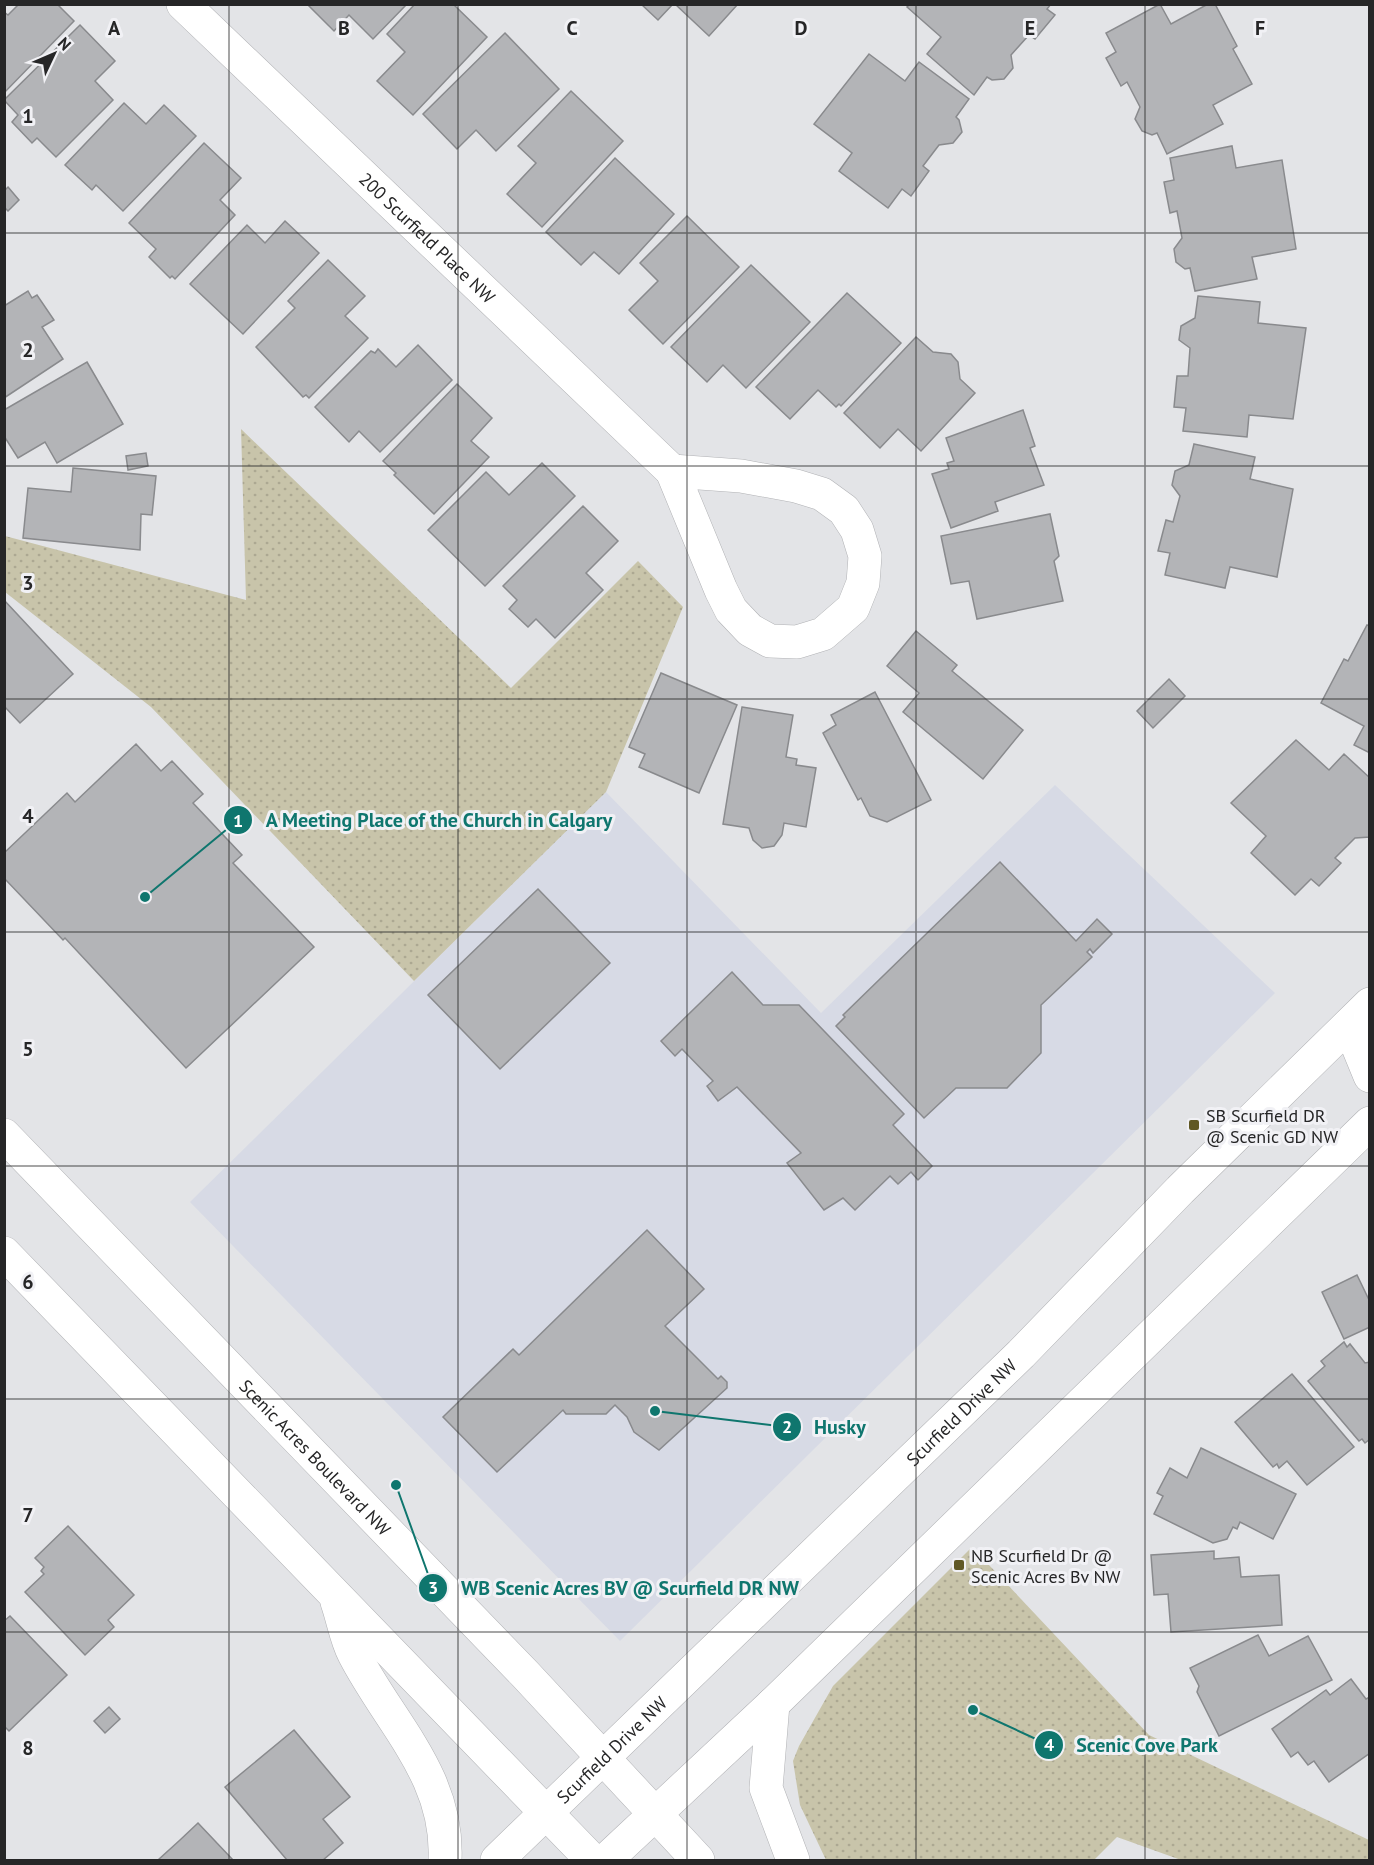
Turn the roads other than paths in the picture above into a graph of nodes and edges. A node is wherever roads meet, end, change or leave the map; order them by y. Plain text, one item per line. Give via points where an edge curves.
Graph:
1 (183, 4) edge
2 (672, 471) junction
3 (1363, 1020) edge
4 (1370, 1076) edge
5 (1370, 1123) edge
6 (4, 1135) edge
7 (4, 1253) edge
8 (335, 1594) junction
9 (773, 1704) junction
10 (604, 1758) junction
11 (548, 1814) junction
12 (654, 1814) junction
13 (445, 1860) edge
14 (497, 1860) edge
15 (592, 1860) edge
16 (606, 1860) edge
17 (698, 1860) edge
18 (793, 1860) edge

1 - 2 street, 200 Scurfield Place NW
2 - 2 street, 200 Scurfield Place NW via 721,590 731,610 750,630 770,641 797,642 823,634 853,608 864,583 865,556 857,530 844,510 822,494 796,486 741,476
3 - 4 street
3 - 10 street, Scurfield Drive NW via 1180,1190 1021,1354
5 - 9 street
6 - 10 street, Scenic Acres Boulevard NW
7 - 8 street
8 - 11 street
8 - 13 street via 354,1654 420,1760 439,1802 446,1839
9 - 12 street
9 - 18 street via 766,1788
10 - 11 street, Scurfield Drive NW
10 - 12 street, Scenic Acres Boulevard NW
11 - 14 street, Scurfield Drive NW
11 - 15 street
12 - 16 street
12 - 17 street, Scenic Acres Boulevard NW

